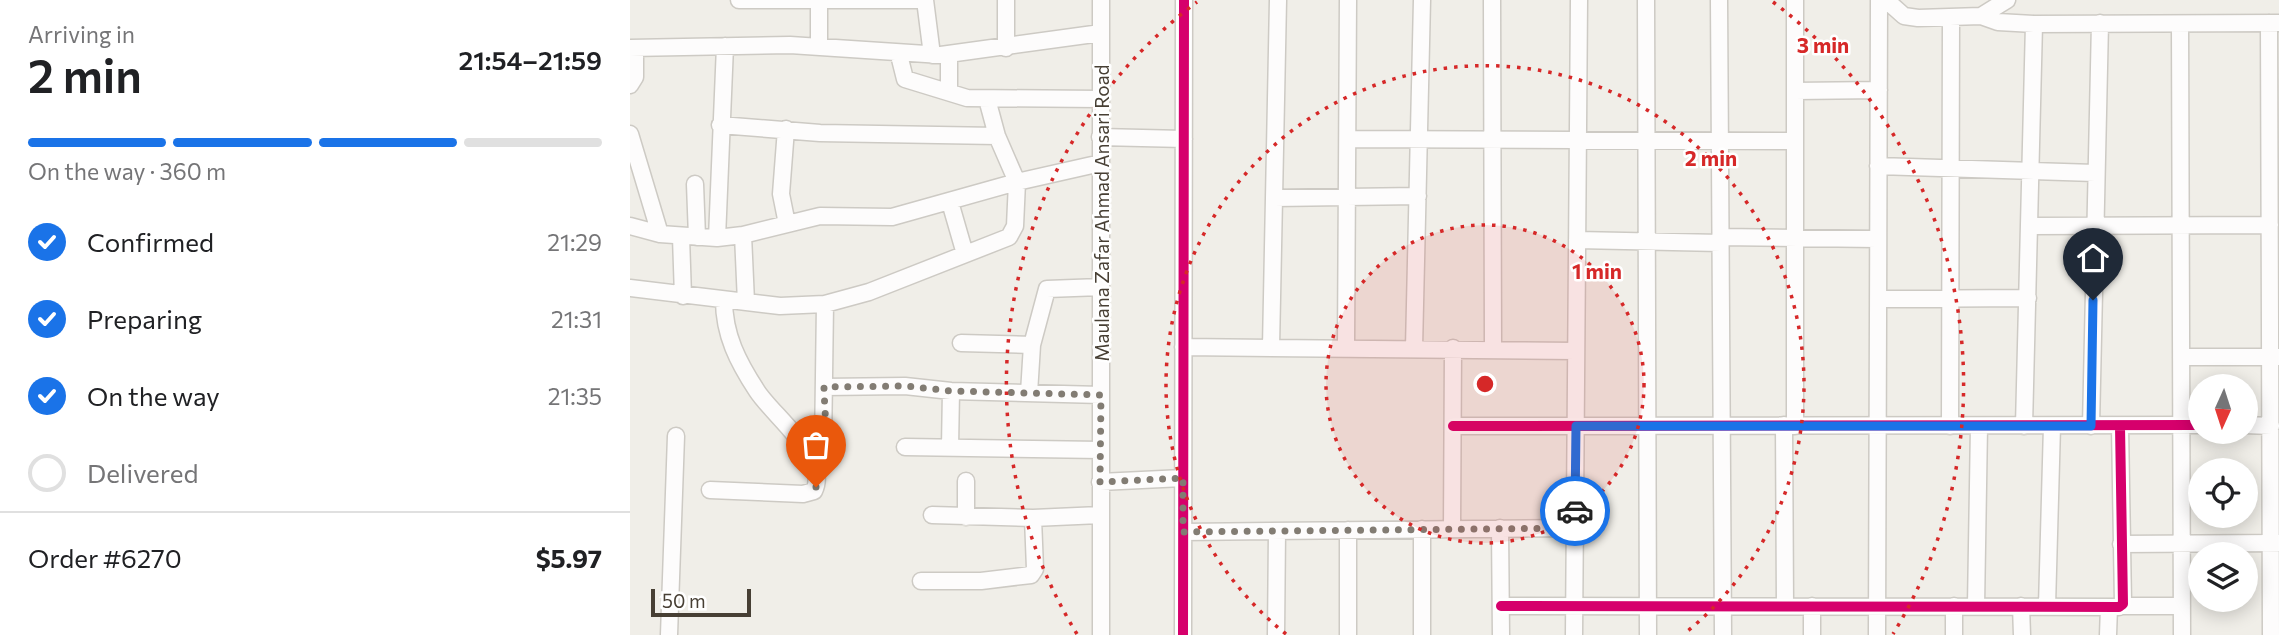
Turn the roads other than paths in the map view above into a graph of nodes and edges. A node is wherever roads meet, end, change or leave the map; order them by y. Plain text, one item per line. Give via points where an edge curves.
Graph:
1 (739, 0) edge
2 (876, 0) edge
3 (925, 0) edge
4 (1006, 0) edge
5 (1101, 0) edge
6 (1184, 0) edge
7 (1278, 0) edge
8 (1348, 0) edge
9 (1422, 0) edge
10 (1492, 0) edge
11 (1578, 0) edge
12 (1646, 0) edge
13 (1719, 0) edge
14 (1795, 0) edge
15 (1879, 0) edge
16 (1885, 0) edge
17 (823, 1) edge
18 (2001, 1) edge
19 (1900, 6) edge
20 (1981, 16) junction
21 (1951, 17) junction
22 (1998, 22) junction
23 (2100, 23) junction
24 (2274, 23) edge
25 (2034, 24) junction
26 (2180, 24) junction
27 (1101, 33) junction
28 (725, 46) junction
29 (818, 47) junction
30 (632, 48) edge
31 (1006, 48) junction
32 (949, 54) junction
33 (899, 55) junction
34 (932, 55) junction
35 (630, 85) edge
36 (949, 90) junction
37 (1879, 90) junction
38 (1795, 91) junction
39 (987, 99) junction
40 (1100, 99) junction
41 (720, 125) junction
42 (786, 130) junction
43 (630, 134) edge
44 (997, 136) junction
45 (1100, 137) junction
46 (1184, 139) junction
47 (1348, 139) junction
48 (1419, 139) junction
49 (1492, 140) junction
50 (1578, 140) junction
51 (1647, 141) junction
52 (1720, 141) junction
53 (1795, 141) junction
54 (1101, 163) junction
55 (1878, 166) junction
56 (1952, 169) junction
57 (2031, 171) junction
58 (2095, 173) junction
59 (1017, 182) junction
60 (695, 184) dead end
61 (1348, 196) junction
62 (1418, 196) junction
63 (1274, 198) junction
64 (950, 202) junction
65 (787, 224) junction
66 (2095, 225) junction
67 (2180, 225) junction
68 (2270, 225) junction
69 (630, 226) edge
70 (2030, 226) junction
71 (660, 234) junction
72 (743, 235) junction
73 (689, 237) junction
74 (717, 237) junction
75 (1795, 238) junction
76 (1877, 239) junction
77 (1577, 240) junction
78 (1721, 240) junction
79 (1647, 243) junction
80 (965, 254) junction
81 (1101, 287) junction
82 (630, 288) edge
83 (683, 296) junction
84 (2028, 298) junction
85 (1878, 299) junction
86 (1951, 299) junction
87 (724, 300) junction
88 (746, 302) junction
89 (825, 304) junction
90 (961, 343) dead end
91 (1032, 345) junction
92 (1183, 347) junction
93 (1271, 347) junction
94 (1346, 347) junction
95 (1414, 348) junction
96 (1453, 348) junction
97 (1493, 349) junction
98 (1576, 351) junction
99 (2181, 357) junction
100 (2275, 357) edge
101 (824, 387) junction
102 (951, 391) junction
103 (1029, 393) junction
104 (1101, 395) junction
105 (2182, 425) junction
106 (2188, 425) edge
107 (1453, 426) junction
108 (1576, 426) junction
109 (1648, 426) junction
110 (1721, 426) junction
111 (1790, 426) junction
112 (1878, 426) junction
113 (1950, 426) junction
114 (1979, 426) junction
115 (2024, 426) junction
116 (2052, 426) junction
117 (2091, 426) junction
118 (2120, 426) junction
119 (2258, 426) edge
120 (2271, 426) junction
121 (676, 436) dead end
122 (905, 447) dead end
123 (950, 447) junction
124 (1101, 450) junction
125 (815, 467) junction
126 (1183, 478) junction
127 (967, 481) dead end
128 (1100, 482) junction
129 (710, 490) dead end
130 (932, 515) dead end
131 (1100, 515) junction
132 (966, 517) junction
133 (1033, 518) junction
134 (1500, 528) junction
135 (1575, 528) junction
136 (1422, 529) junction
137 (1452, 529) junction
138 (1348, 530) junction
139 (1277, 531) junction
140 (1183, 532) junction
141 (2275, 543) edge
142 (2120, 544) junction
143 (2182, 544) junction
144 (921, 581) dead end
145 (2275, 603) edge
146 (1501, 606) junction
147 (1574, 606) junction
148 (1648, 606) junction
149 (1722, 606) junction
150 (1785, 606) junction
151 (1812, 606) junction
152 (1877, 606) junction
153 (1954, 606) junction
154 (1976, 606) junction
155 (2021, 606) junction
156 (2047, 606) junction
157 (2182, 606) junction
158 (2115, 607) junction
159 (669, 635) edge
160 (1101, 635) edge
161 (1183, 635) edge
162 (1276, 635) edge
163 (1348, 635) edge
164 (1422, 635) edge
165 (1501, 635) edge
166 (1574, 635) edge
167 (1648, 635) edge
168 (1723, 635) edge
169 (1812, 635) edge
170 (1877, 635) edge
171 (1954, 635) edge
172 (2022, 635) edge
173 (2108, 635) edge
174 (2182, 635) edge
175 (2271, 635) edge

1 - 17 street
2 - 3 street
2 - 17 street
3 - 34 street
4 - 31 street
5 - 27 street, Maulana Zafar Ahmad Ansari Road
6 - 46 street
7 - 63 street
8 - 47 street
9 - 48 street
10 - 49 street
11 - 50 street
12 - 51 street
13 - 52 street
14 - 38 street
15 - 37 street
16 - 19 street
17 - 29 street
18 - 20 street
18 - 22 street
19 - 21 street via 1918,18
20 - 21 street
20 - 22 street
21 - 56 street
22 - 25 street
23 - 25 street
23 - 26 street
23 - 58 street
24 - 26 street
24 - 68 street
25 - 57 street
26 - 67 street
27 - 31 street
27 - 40 street, Maulana Zafar Ahmad Ansari Road
28 - 29 street
28 - 30 street
28 - 41 street
29 - 33 street
30 - 35 street via 635,77
31 - 32 street
32 - 34 street
32 - 36 street
33 - 34 street
33 - 36 street via 905,79
36 - 39 street via 967,98
37 - 38 street
37 - 55 street
38 - 53 street
39 - 40 street
39 - 44 street
40 - 45 street, Maulana Zafar Ahmad Ansari Road
41 - 42 street
41 - 74 street
42 - 44 street
42 - 65 street via 781,194
43 - 71 street
44 - 59 street
45 - 46 street
45 - 54 street, Maulana Zafar Ahmad Ansari Road
46 - 92 street
47 - 48 street
47 - 61 street
48 - 49 street
48 - 62 street
49 - 50 street
49 - 97 street
50 - 51 street
50 - 77 street
51 - 52 street
51 - 79 street
52 - 53 street
52 - 78 street
53 - 75 street
54 - 59 street
54 - 81 street, Maulana Zafar Ahmad Ansari Road
55 - 56 street
55 - 76 street
56 - 57 street
56 - 86 street
57 - 58 street
57 - 70 street
58 - 66 street
59 - 64 street
59 - 80 street via 1014,232
60 - 73 street
61 - 62 street
61 - 63 street
61 - 94 street
62 - 95 street
63 - 93 street
64 - 65 street via 892,217 820,216
64 - 80 street
65 - 72 street
66 - 67 street
66 - 70 street
66 - 117 street
67 - 68 street
67 - 99 street
68 - 100 street
69 - 71 street
70 - 84 street
71 - 73 street
72 - 74 street
72 - 88 street
73 - 74 street
73 - 83 street
75 - 76 street
75 - 78 street
75 - 111 street
76 - 85 street
77 - 79 street
77 - 98 street
78 - 79 street
78 - 110 street
79 - 109 street
80 - 89 street
81 - 91 street via 1047,289
81 - 104 street, Maulana Zafar Ahmad Ansari Road
82 - 83 street
83 - 87 street
84 - 86 street
84 - 115 street
85 - 86 street
85 - 112 street
86 - 113 street
87 - 88 street
87 - 125 street via 725,330 737,357 758,394
88 - 89 street
89 - 101 street
90 - 91 street
91 - 103 street
92 - 93 street
92 - 126 street
93 - 94 street
94 - 95 street
95 - 96 street
96 - 97 street
96 - 107 street
97 - 98 street
98 - 108 street
99 - 100 street
99 - 105 street
100 - 120 street
101 - 102 street via 905,386
101 - 125 street via 823,447
102 - 103 street
102 - 123 street
103 - 104 street
104 - 124 street, Maulana Zafar Ahmad Ansari Road
105 - 106 street
105 - 118 street
105 - 143 street
107 - 108 street
107 - 137 street
108 - 109 street
108 - 135 street
109 - 110 street
109 - 148 street
110 - 111 street
110 - 149 street
111 - 112 street
111 - 150 street
112 - 113 street
112 - 152 street
113 - 114 street
114 - 115 street
114 - 154 street
115 - 116 street
116 - 117 street
116 - 156 street
117 - 118 street
118 - 142 street
119 - 120 street
120 - 141 street
121 - 159 street
122 - 123 street
123 - 124 street
124 - 128 street, Maulana Zafar Ahmad Ansari Road
125 - 129 street via 816,487 809,494
126 - 128 street
126 - 140 street
127 - 132 street
128 - 131 street, Maulana Zafar Ahmad Ansari Road
130 - 132 street
131 - 133 street
131 - 160 street, Maulana Zafar Ahmad Ansari Road
132 - 133 street
133 - 144 street via 1035,569 1031,575
134 - 135 street
134 - 137 street
134 - 146 street
135 - 147 street
136 - 137 street
136 - 138 street
136 - 164 street
138 - 139 street
138 - 163 street
139 - 140 street
139 - 162 street
140 - 161 street
141 - 143 street
141 - 145 street
142 - 143 street
142 - 158 street
143 - 157 street
145 - 175 street
146 - 147 street
146 - 165 street
147 - 148 street
147 - 166 street
148 - 149 street
148 - 167 street
149 - 150 street
149 - 168 street
150 - 151 street
151 - 152 street
151 - 169 street
152 - 153 street
152 - 170 street
153 - 154 street
153 - 171 street
154 - 155 street
155 - 156 street
155 - 172 street
156 - 158 street
157 - 158 street
157 - 174 street
158 - 173 street

